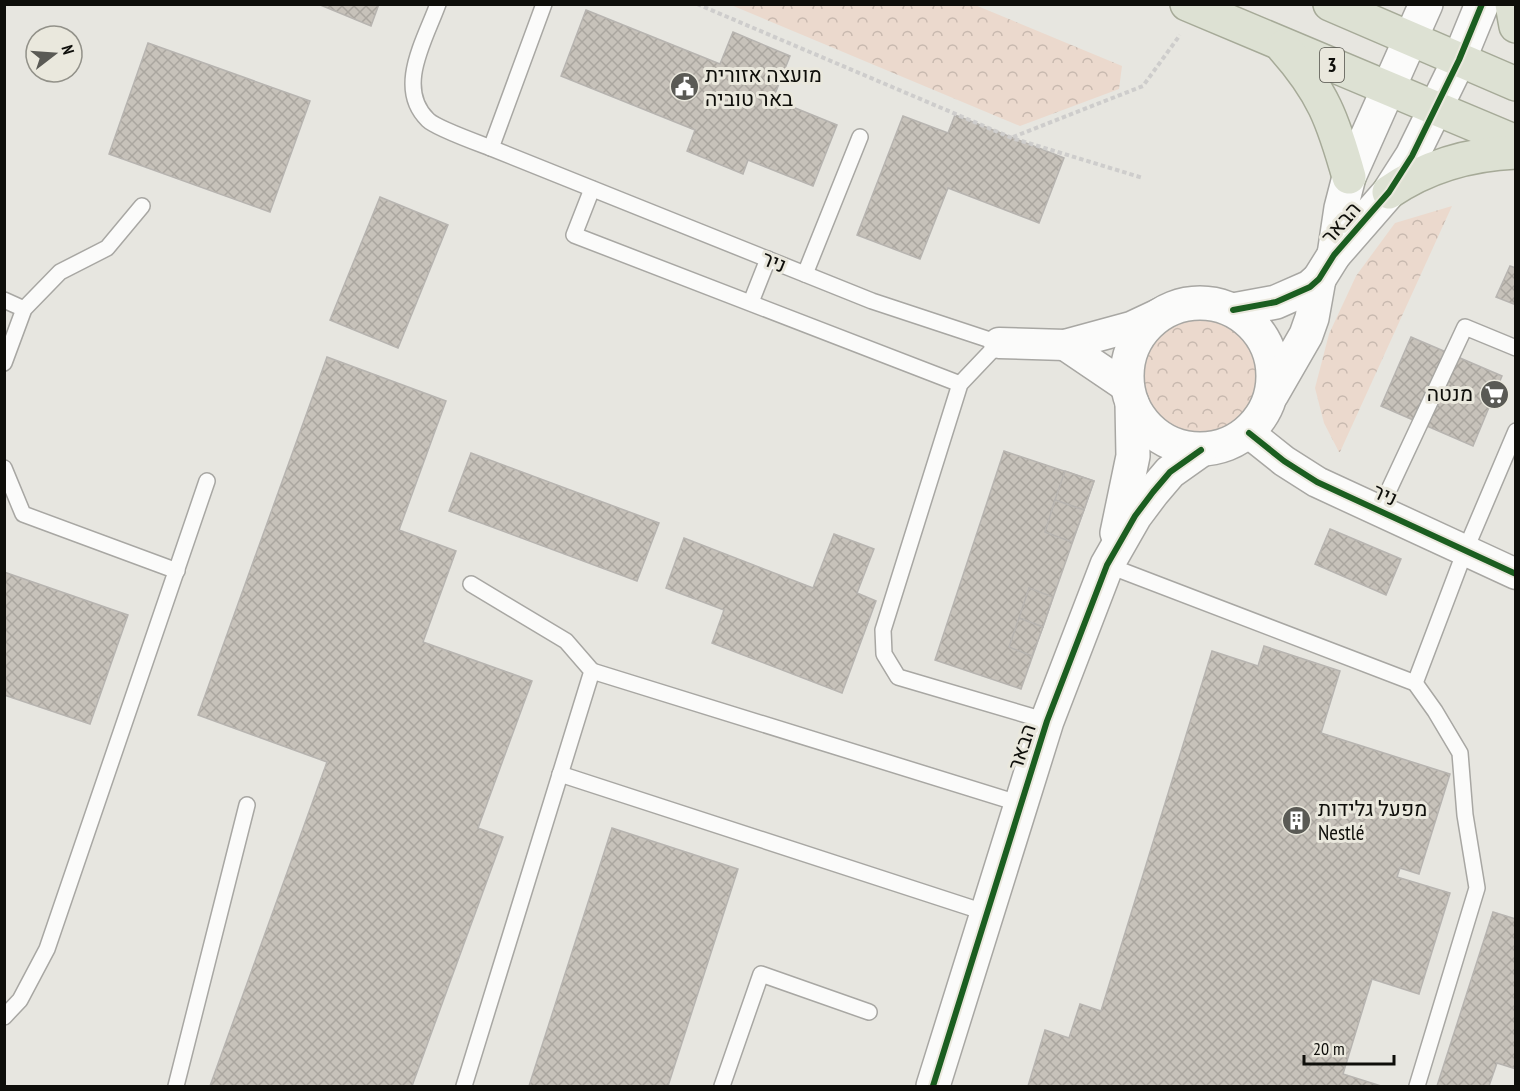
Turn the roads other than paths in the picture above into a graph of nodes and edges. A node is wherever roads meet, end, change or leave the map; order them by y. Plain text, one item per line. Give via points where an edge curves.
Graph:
1 (438, 4) edge
2 (544, 4) edge
3 (1330, 4) edge
4 (1426, 4) edge
5 (1482, 4) edge
6 (1512, 4) edge
7 (1193, 7) edge
8 (1515, 26) edge
9 (1410, 39) junction
10 (1277, 42) junction
11 (1459, 60) junction
12 (1515, 84) edge
13 (1388, 88) junction
14 (1435, 108) junction
15 (860, 137) dead end
16 (1515, 142) edge
17 (491, 148) junction
18 (1515, 152) edge
19 (1349, 177) junction
20 (592, 189) junction
21 (1389, 192) junction
22 (142, 206) dead end
23 (768, 260) junction
24 (1326, 267) junction
25 (804, 274) junction
26 (4, 300) edge
27 (751, 302) junction
28 (24, 309) junction
29 (1233, 310) junction
30 (1163, 312) junction
31 (999, 343) junction
32 (1065, 345) junction
33 (1515, 348) edge
34 (4, 363) edge
35 (960, 384) junction
36 (1272, 394) junction
37 (1129, 395) junction
38 (1515, 431) edge
39 (1248, 433) junction
40 (1201, 450) junction
41 (4, 468) edge
42 (207, 481) dead end
43 (1379, 511) junction
44 (1465, 551) junction
45 (1110, 558) junction
46 (177, 571) junction
47 (1515, 574) edge
48 (471, 584) dead end
49 (592, 671) junction
50 (1415, 683) junction
51 (1047, 721) junction
52 (560, 774) junction
53 (1021, 804) junction
54 (247, 805) dead end
55 (987, 913) junction
56 (869, 1012) dead end
57 (4, 1017) edge
58 (176, 1086) edge
59 (464, 1086) edge
60 (722, 1086) edge
61 (933, 1086) edge
62 (1417, 1086) edge

1 - 17 lane, ניר via 412,74 413,100 429,121
2 - 17 lane
3 - 9 highway
4 - 9 street, הבאר
5 - 11 street, הבאר
6 - 8 highway
7 - 10 highway, 3
9 - 11 highway
9 - 13 street, הבאר
10 - 13 highway, 3
10 - 19 highway via 1321,96
11 - 12 highway
11 - 14 street, הבאר
13 - 14 highway, 3
13 - 19 street, הבאר
14 - 16 highway, 3
14 - 21 street, הבאר
15 - 25 lane
17 - 20 lane, ניר
18 - 21 highway via 1466,158 1427,170
19 - 24 street, הבאר
20 - 23 lane, ניר
20 - 27 lane via 574,235
21 - 24 street, הבאר
22 - 28 lane via 107,248 60,272
23 - 25 lane, ניר
23 - 27 lane
24 - 29 street, הבאר via 1305,290 1276,302
24 - 36 street, הבאר via 1306,335
25 - 31 lane, ניר
26 - 28 lane
27 - 35 lane
28 - 34 lane
29 - 30 street via 1198,302
29 - 36 street via 1262,336 1271,354
30 - 32 street, ניר via 1131,327
30 - 37 street via 1146,326 1134,344 1128,365
31 - 32 street, ניר
31 - 35 lane
32 - 37 street
33 - 43 lane via 1465,327
35 - 51 lane via 883,630 884,654 898,676
36 - 39 street via 1263,415
37 - 40 street via 1143,423 1159,438 1179,447
37 - 45 street, הבאר via 1132,456
38 - 44 lane
39 - 40 street via 1218,448
39 - 43 street, ניר via 1317,482
40 - 45 street, הבאר via 1164,479 1135,516
41 - 46 lane via 23,514
42 - 46 lane
43 - 44 street, ניר
44 - 47 street, ניר
44 - 50 lane
45 - 50 lane
45 - 51 street, הבאר
46 - 57 lane via 47,950 20,1000
48 - 49 lane via 566,641
49 - 52 lane
49 - 53 lane
50 - 62 lane via 1460,753 1465,815 1478,888
51 - 53 street, הבאר
52 - 55 lane
52 - 59 lane
53 - 55 street, הבאר
54 - 58 lane
55 - 61 street, הבאר
56 - 60 lane via 761,974

